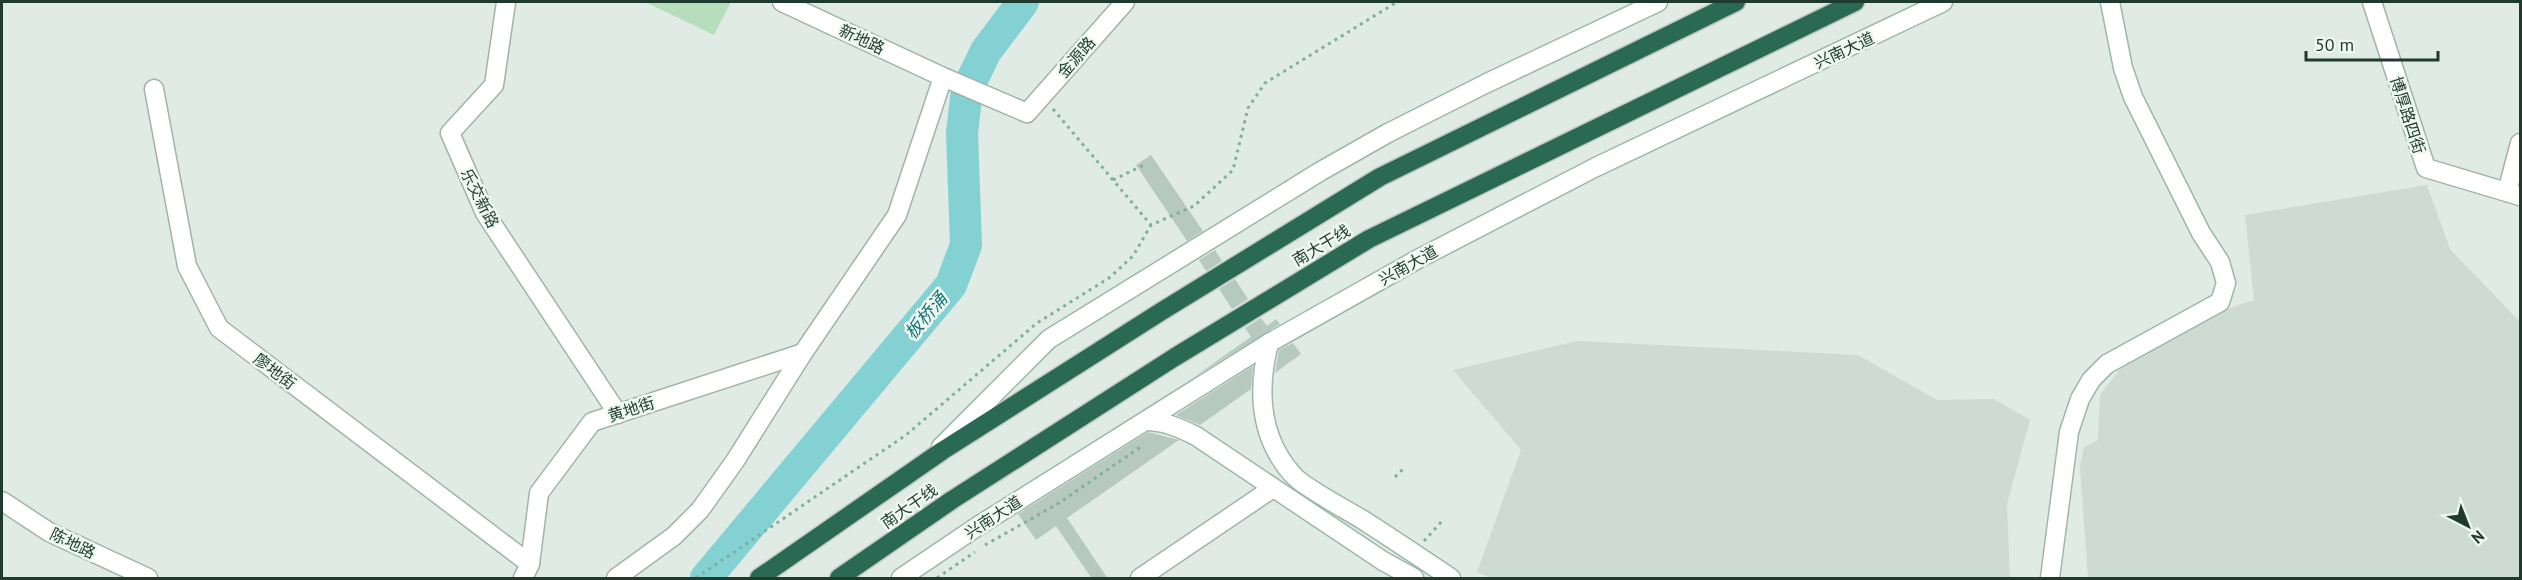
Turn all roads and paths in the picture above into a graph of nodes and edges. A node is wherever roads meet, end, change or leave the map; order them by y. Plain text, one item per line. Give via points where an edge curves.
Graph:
1 (506, 2) edge
2 (782, 2) edge
3 (1125, 2) edge
4 (1397, 2) edge
5 (1658, 2) edge
6 (1736, 2) edge
7 (1855, 2) edge
8 (1943, 2) edge
9 (2110, 2) edge
10 (2372, 2) edge
11 (943, 77) junction
12 (154, 90) dead end
13 (1042, 96) junction
14 (1027, 113) joint
15 (2520, 143) edge
16 (1144, 165) dead end
17 (1113, 180) junction
18 (2514, 194) edge
19 (1151, 225) junction
20 (1269, 343) junction
21 (803, 353) junction
22 (618, 414) junction
23 (1145, 421) junction
24 (1144, 444) dead end
25 (923, 464) junction
26 (1404, 468) dead end
27 (1395, 477) dead end
28 (1273, 488) junction
29 (2, 501) edge
30 (1443, 520) dead end
31 (1396, 541) junction
32 (1413, 553) junction
33 (1383, 561) junction
34 (526, 571) edge
35 (148, 579) edge
36 (616, 579) edge
37 (696, 579) edge
38 (759, 579) edge
39 (839, 579) edge
40 (901, 579) edge
41 (937, 579) edge
42 (1140, 579) edge
43 (1414, 579) edge
44 (1451, 579) edge
45 (2050, 579) edge

1 - 22 street, 乐交新路 via 494,85 450,134 485,213
2 - 11 street, 新地路
3 - 13 street, 金源路
4 - 19 path via 1265,83 1248,108 1233,170 1194,206
5 - 25 street via 1388,133 1049,339
6 - 25 highway, 南大干线 via 1380,177
7 - 39 highway, 南大干线 via 1369,239 1174,357 952,500
8 - 20 street, 兴南大道 via 1596,167 1418,259
9 - 45 street via 2133,97 2200,233 2220,262 2226,283 2220,302 2107,364 2091,380 2069,432
10 - 18 street, 博厚路四街 via 2426,168
11 - 14 street, 新地路
11 - 21 street via 897,215
12 - 34 street, 廖地街 via 187,266 219,328
13 - 14 street, 金源路
13 - 17 path
15 - 18 street
16 - 17 path
17 - 19 path
19 - 37 path via 1133,256 1109,278 1037,323 906,435
20 - 23 street, 兴南大道
20 - 31 street via 1261,395 1272,443 1294,477
21 - 22 street, 黄地街
21 - 36 street via 700,510 674,536
22 - 34 street, 黄地街 via 592,422 539,493
23 - 28 street via 1173,425 1196,436
23 - 40 street, 兴南大道
24 - 41 path
25 - 38 highway, 南大干线
26 - 27 path
28 - 33 street
28 - 42 street
29 - 35 street, 陈地路 via 49,532
30 - 32 path
31 - 32 street
31 - 33 street
32 - 44 street
33 - 43 street

